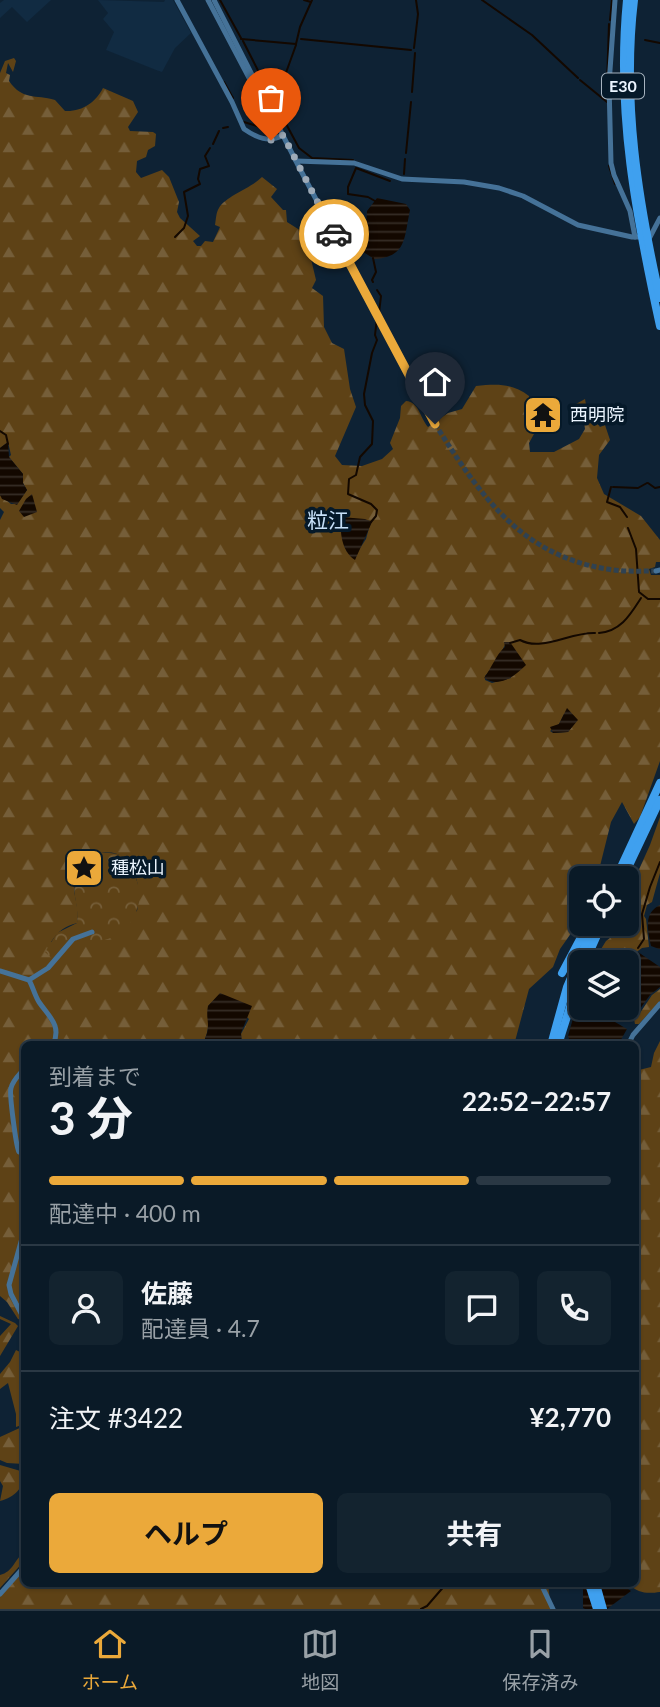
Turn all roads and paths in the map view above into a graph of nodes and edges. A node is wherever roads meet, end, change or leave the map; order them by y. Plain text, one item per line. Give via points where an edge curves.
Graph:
1 (177, 0) edge
2 (208, 0) edge
3 (214, 0) edge
4 (615, 0) edge
5 (627, 0) edge
6 (634, 0) edge
7 (282, 136) junction
8 (296, 162) junction
9 (632, 171) junction
10 (660, 218) edge
11 (635, 237) junction
12 (660, 298) edge
13 (660, 326) edge
14 (435, 424) tunnel mouth
15 (660, 783) edge
16 (660, 800) edge
17 (622, 866) edge
18 (629, 866) edge
19 (93, 932) dead end
20 (582, 936) edge
21 (589, 936) edge
22 (0, 971) edge
23 (562, 973) dead end
24 (29, 980) junction
25 (660, 1004) edge
26 (569, 1009) edge
27 (54, 1041) edge
28 (552, 1041) edge
29 (560, 1041) edge
30 (630, 1041) edge
31 (21, 1073) edge
32 (21, 1153) edge
33 (21, 1242) edge
34 (21, 1313) edge
35 (21, 1570) edge
36 (542, 1587) edge
37 (590, 1587) edge
38 (597, 1587) edge
39 (0, 1594) edge
40 (553, 1609) edge
41 (597, 1609) edge
42 (603, 1609) edge

1 - 7 street via 244,129 264,139
2 - 7 street
3 - 7 street
4 - 11 street via 609,84 611,163
5 - 9 highway, E30 via 623,81
6 - 9 highway, E30 via 629,81
7 - 8 street
8 - 11 street via 354,163 402,180 464,181 504,189 578,225
8 - 14 street
9 - 12 highway, E30
9 - 13 highway, E30
10 - 11 street via 650,237
15 - 17 highway
16 - 18 highway
19 - 24 street via 80,934 48,968
20 - 23 highway
21 - 28 highway
22 - 24 street
24 - 27 street via 53,1019
25 - 30 street
26 - 29 highway
31 - 32 street via 9,1094 15,1143
33 - 34 street via 9,1285
35 - 39 street
36 - 40 street
37 - 41 highway
38 - 42 highway

